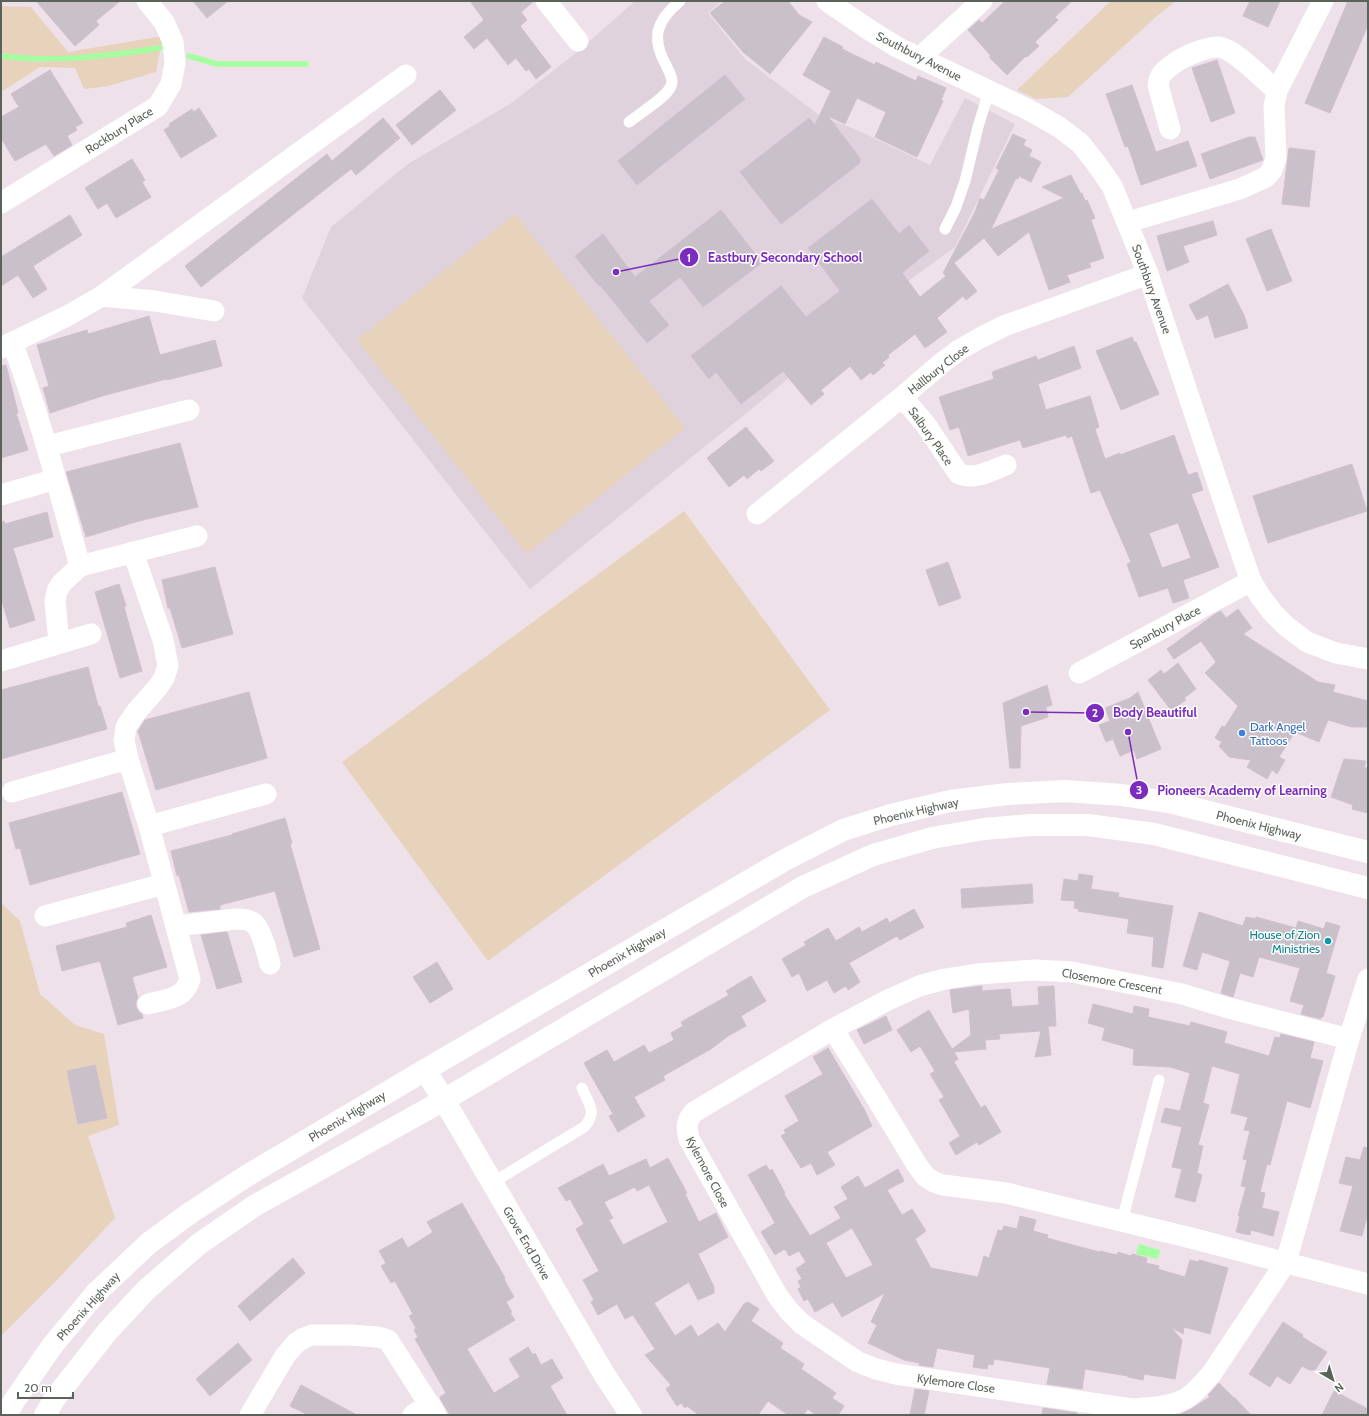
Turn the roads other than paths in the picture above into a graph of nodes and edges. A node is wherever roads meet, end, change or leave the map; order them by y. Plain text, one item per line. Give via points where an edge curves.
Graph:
1 (147, 1) edge
2 (546, 1) edge
3 (680, 1) edge
4 (827, 1) edge
5 (982, 1) edge
6 (1323, 1) edge
7 (578, 41) dead end
8 (919, 58) junction
9 (406, 75) dead end
10 (989, 91) junction
11 (1277, 91) junction
12 (629, 122) dead end
13 (1170, 129) dead end
14 (1, 203) edge
15 (1128, 222) junction
16 (945, 229) dead end
17 (1148, 274) junction
18 (102, 296) junction
19 (214, 311) dead end
20 (7, 345) edge
21 (902, 397) junction
22 (189, 410) dead end
23 (48, 446) junction
24 (1006, 465) dead end
25 (56, 479) junction
26 (1, 495) edge
27 (757, 514) dead end
28 (197, 536) dead end
29 (133, 552) junction
30 (80, 566) junction
31 (1251, 581) junction
32 (91, 634) dead end
33 (58, 644) junction
34 (1368, 659) edge
35 (1, 661) edge
36 (1079, 672) dead end
37 (128, 759) junction
38 (12, 792) dead end
39 (266, 794) dead end
40 (149, 826) junction
41 (1368, 852) edge
42 (164, 884) junction
43 (1368, 888) edge
44 (45, 916) dead end
45 (176, 926) junction
46 (270, 964) dead end
47 (1368, 979) edge
48 (148, 1004) dead end
49 (833, 1029) junction
50 (1350, 1039) junction
51 (424, 1070) junction
52 (1159, 1080) dead end
53 (582, 1088) dead end
54 (444, 1100) junction
55 (492, 1184) junction
56 (1122, 1221) junction
57 (1286, 1262) junction
58 (1368, 1284) edge
59 (426, 1411) edge
60 (6, 1415) edge
61 (45, 1415) edge
62 (250, 1415) edge
63 (631, 1415) edge

1 - 14 street, Rockbury Place via 164,22 173,42 175,64 171,84 158,106
2 - 7 street
3 - 12 lane via 662,20 658,30 657,44 670,72 671,86 667,93
4 - 8 street, Southbury Avenue via 868,29
5 - 8 street
6 - 11 street
8 - 10 street, Southbury Avenue
9 - 18 street
10 - 15 street, Southbury Avenue via 1059,127 1080,143 1112,186
10 - 16 lane via 965,181
11 - 13 street via 1230,51 1219,47 1204,49 1179,60 1158,77
11 - 15 street via 1274,106 1276,158 1272,170 1266,177 1240,190
15 - 17 street, Southbury Avenue
17 - 21 street, Hallbury Close via 1004,326 943,362
17 - 31 street, Southbury Avenue
18 - 19 street via 155,301
18 - 20 street
20 - 23 street via 27,382
21 - 24 street, Salbury Place via 926,425 958,473 964,477 972,477
21 - 27 street, Hallbury Close
22 - 23 street
23 - 25 street
25 - 26 street
25 - 30 street
28 - 29 street
29 - 30 street
29 - 37 street via 163,640 168,666 164,678 126,727 124,740
30 - 33 street via 61,584 57,592 55,601
31 - 34 street, Southbury Avenue via 1274,613 1307,642 1336,653
31 - 36 street, Spanbury Place
32 - 33 street
33 - 35 street
37 - 38 street
37 - 40 street
39 - 40 street
40 - 42 street
41 - 51 main road, Phoenix Highway via 1173,803 1122,795 1065,791 950,801 890,815 843,830 783,861
42 - 44 street
42 - 45 street
43 - 54 main road via 1154,834 1088,825 992,828 932,838 873,855 803,887
45 - 46 street via 236,919 253,922 258,927
45 - 48 street via 190,979 188,987 181,995
47 - 50 street
49 - 50 street, Closemore Crescent via 919,986 977,974 1035,970 1072,972 1182,994
49 - 56 street via 917,1165 925,1176 934,1182 1006,1193
49 - 57 street, Kylemore Close via 694,1112 686,1126 689,1139 777,1295 802,1324 858,1362 896,1374 1132,1409 1156,1408 1184,1399 1199,1388 1212,1373
50 - 57 street
51 - 54 main road, Grove End Drive
51 - 60 main road, Phoenix Highway via 248,1175 149,1242 96,1293 52,1346
52 - 56 lane
53 - 55 lane via 592,1114 584,1127
54 - 55 main road, Grove End Drive
54 - 61 main road via 254,1206 198,1244 146,1290 107,1332 55,1398
55 - 63 main road, Grove End Drive
56 - 57 street
57 - 58 street
59 - 62 street via 388,1340 349,1335 312,1335 296,1343 285,1356

